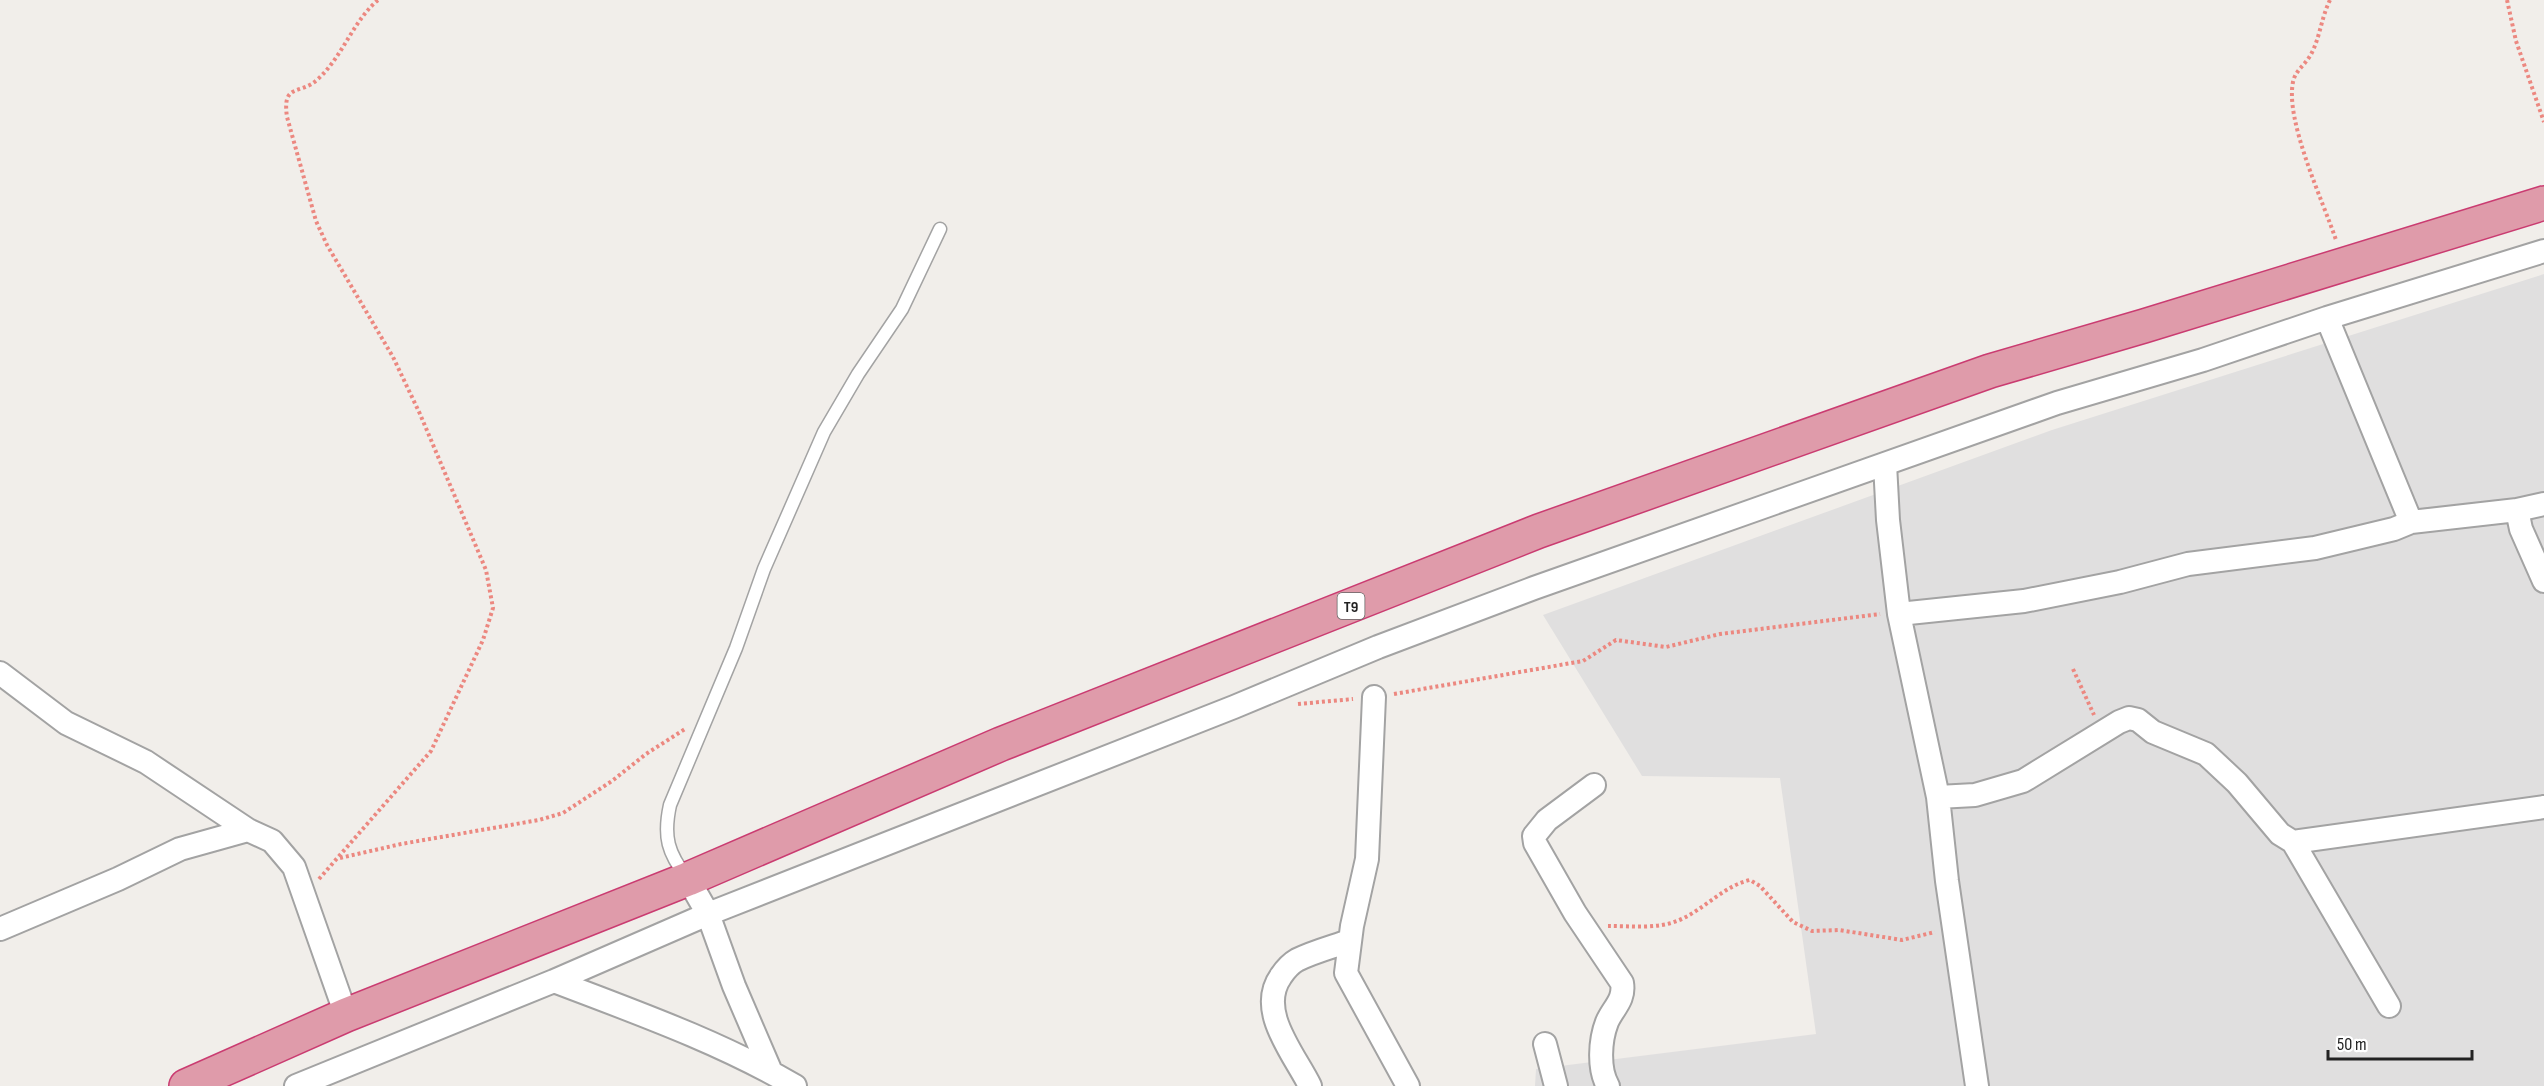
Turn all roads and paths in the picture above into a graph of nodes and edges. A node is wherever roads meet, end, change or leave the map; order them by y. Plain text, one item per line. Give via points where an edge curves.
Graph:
1 (378, 0) edge
2 (2330, 0) edge
3 (2507, 0) edge
4 (2544, 122) edge
5 (2544, 203) edge
6 (940, 229) dead end
7 (2543, 254) edge
8 (2344, 264) junction
9 (2327, 318) junction
10 (1885, 464) junction
11 (2544, 504) edge
12 (2517, 510) junction
13 (2411, 522) junction
14 (2544, 581) edge
15 (1899, 613) junction
16 (2073, 669) dead end
17 (0, 673) edge
18 (1374, 697) junction
19 (1290, 704) dead end
20 (707, 716) junction
21 (2101, 732) junction
22 (1594, 785) dead end
23 (1938, 797) junction
24 (2544, 807) edge
25 (248, 830) junction
26 (2293, 842) junction
27 (339, 859) junction
28 (688, 879) junction
29 (305, 894) junction
30 (708, 914) junction
31 (1585, 927) junction
32 (1953, 927) junction
33 (0, 929) edge
34 (1349, 941) junction
35 (554, 981) junction
36 (2390, 1006) dead end
37 (346, 1015) junction
38 (1545, 1044) dead end
39 (771, 1072) junction
40 (186, 1086) edge
41 (296, 1086) edge
42 (795, 1086) edge
43 (1310, 1086) edge
44 (1408, 1086) edge
45 (1556, 1086) edge
46 (1608, 1086) edge
47 (1977, 1086) edge

1 - 27 path via 317,80 289,94 285,103 287,117 316,221 393,357 420,414 486,570 493,608 483,640 435,744
2 - 8 path via 2310,57 2295,73 2292,99 2298,131
3 - 4 path via 2516,41
5 - 8 highway, T9
6 - 20 lane via 902,309 824,432 764,569
7 - 9 street
8 - 28 highway, T9 via 1990,371 1539,531 1001,744
9 - 10 street via 2057,403
9 - 13 street
10 - 15 street
10 - 30 street via 1378,647
11 - 12 street
12 - 13 street
12 - 14 street via 2521,529
13 - 15 street via 2314,548 2188,564 2059,595
15 - 18 path via 1720,634 1666,647 1616,640 1583,662
15 - 23 street
16 - 21 path
17 - 25 street via 66,723 146,762
18 - 19 path
18 - 34 street via 1367,859
20 - 27 path via 670,737 564,813
20 - 28 lane via 668,815 671,856
21 - 23 street via 2023,781 1975,795
21 - 26 street via 2129,718 2206,754 2237,783 2280,834
22 - 31 street via 1547,820 1534,836
23 - 32 street
24 - 26 street
25 - 29 street via 280,848 294,867
25 - 33 street via 180,849
26 - 36 street
27 - 29 path
28 - 30 street
28 - 37 highway, T9
29 - 37 street
30 - 35 street
30 - 39 street
31 - 32 path via 1676,922 1750,880 1793,922 1812,931 1839,930 1902,940
31 - 46 street via 1622,983 1623,990 1605,1027 1601,1059
32 - 47 street
34 - 43 street via 1297,960 1274,987 1275,1020
34 - 44 street via 1346,973
35 - 39 street via 658,1021
35 - 41 street
37 - 40 highway, T9
38 - 45 street
39 - 42 street

